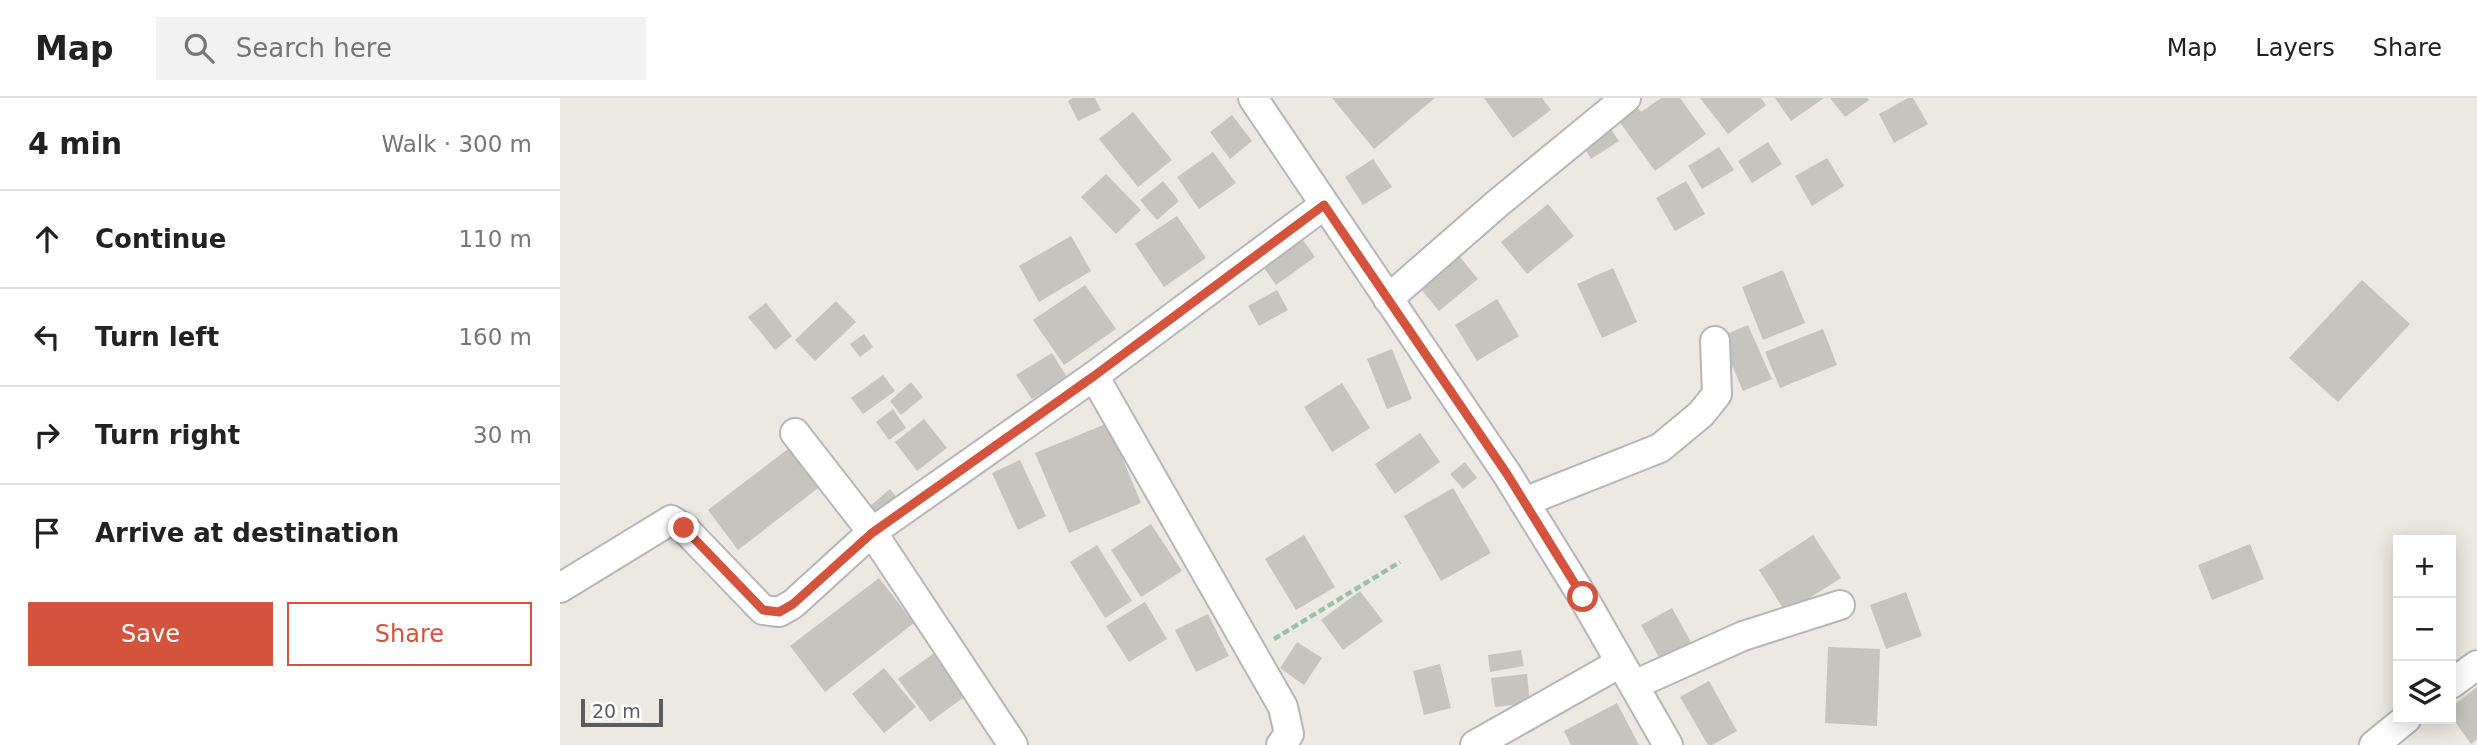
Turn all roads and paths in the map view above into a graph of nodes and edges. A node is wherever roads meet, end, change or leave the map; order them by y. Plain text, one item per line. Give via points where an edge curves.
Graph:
1 (1253, 98) edge
2 (1626, 98) edge
3 (1324, 205) junction
4 (1388, 299) junction
5 (1715, 341) dead end
6 (1094, 376) junction
7 (795, 432) dead end
8 (1524, 502) junction
9 (872, 533) junction
10 (1400, 562) dead end
11 (560, 588) edge
12 (1840, 605) dead end
13 (1252, 653) junction
14 (2477, 665) edge
15 (1627, 674) junction
16 (2456, 680) edge
17 (2400, 724) edge
18 (1013, 745) edge
19 (1281, 745) edge
20 (1475, 745) edge
21 (1668, 745) edge
22 (2374, 745) edge

1 - 3 street
2 - 4 street
3 - 4 street
3 - 6 street
4 - 8 street
5 - 8 street via 1717,394 1701,414 1660,448
6 - 9 street
6 - 13 street
7 - 9 street
8 - 15 street
9 - 11 street via 779,612 763,610 671,520
9 - 18 street
10 - 13 path
12 - 15 street
13 - 19 street via 1283,707 1289,734
14 - 16 street
15 - 20 street
15 - 21 street
17 - 22 street

